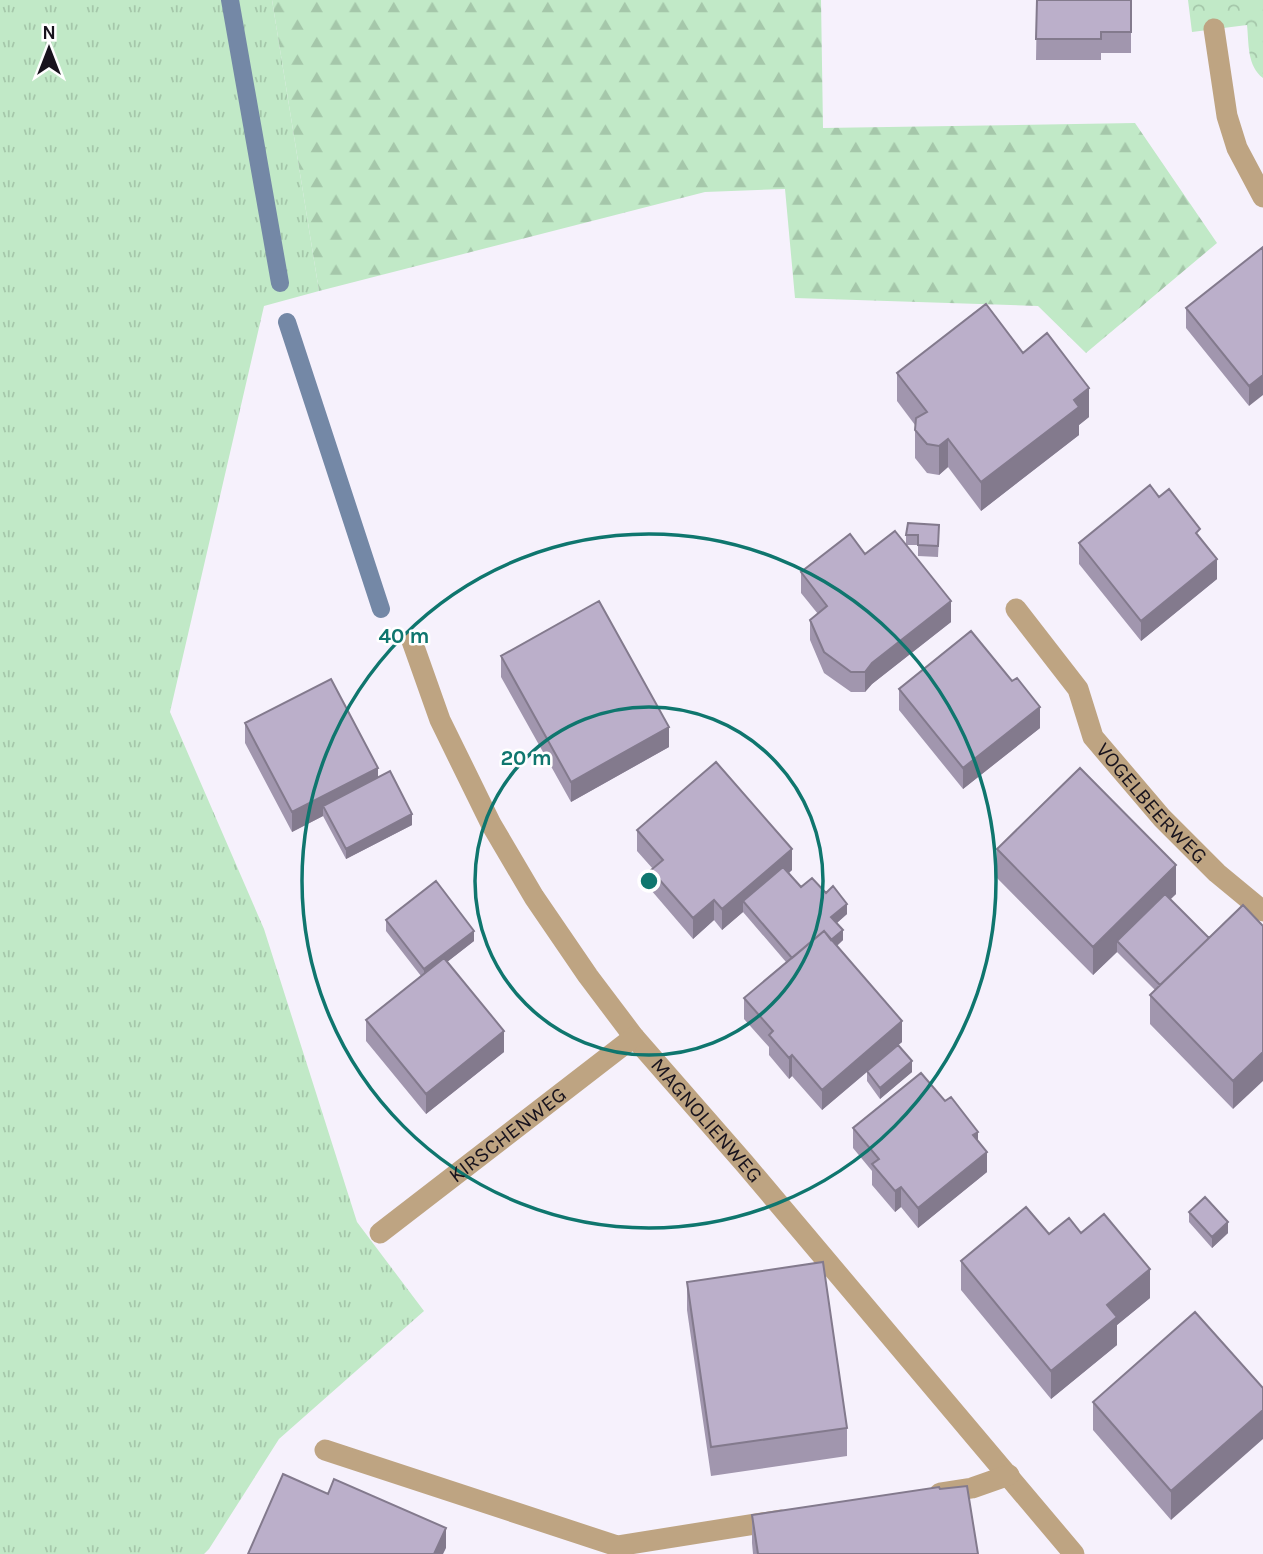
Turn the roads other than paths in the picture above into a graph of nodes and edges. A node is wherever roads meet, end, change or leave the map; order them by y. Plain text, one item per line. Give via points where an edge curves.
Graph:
1 (1214, 29) dead end
2 (1263, 197) edge
3 (1016, 609) dead end
4 (412, 641) dead end
5 (1263, 911) edge
6 (634, 1037) junction
7 (380, 1233) dead end
8 (325, 1450) dead end
9 (1009, 1475) junction
10 (917, 1497) edge
11 (806, 1516) edge
12 (1074, 1554) edge

1 - 2 street via 1229,124
3 - 5 street, VOGELBEERWEG via 1078,689 1093,737 1162,818
4 - 6 street, MAGNOLIENWEG via 440,720 491,824 557,933
6 - 7 street, KIRSCHENWEG
6 - 9 street, MAGNOLIENWEG
8 - 11 street via 617,1546
9 - 10 street via 972,1488
9 - 12 street, MAGNOLIENWEG

